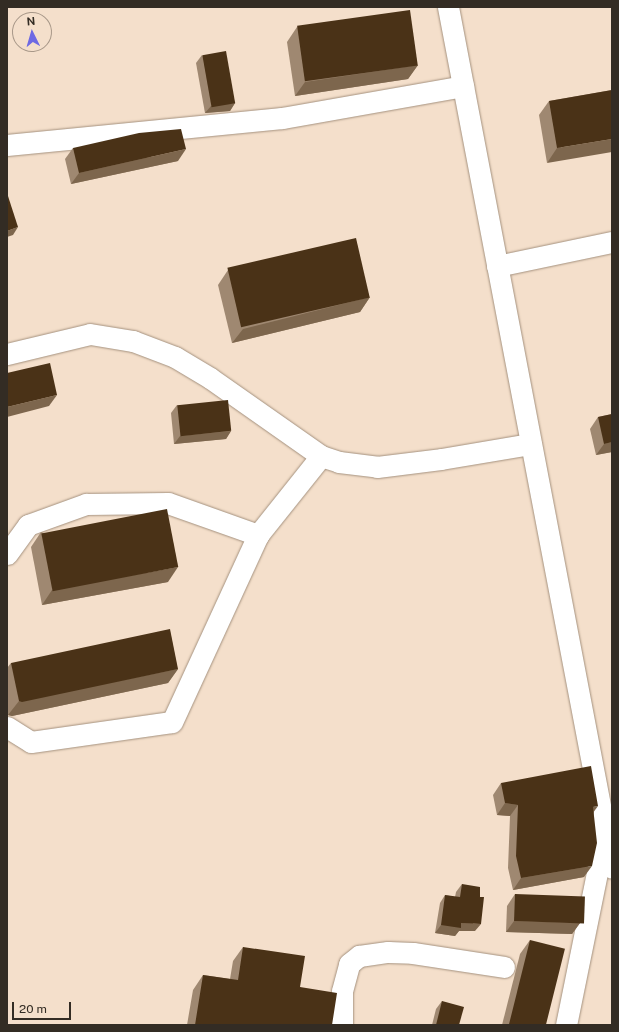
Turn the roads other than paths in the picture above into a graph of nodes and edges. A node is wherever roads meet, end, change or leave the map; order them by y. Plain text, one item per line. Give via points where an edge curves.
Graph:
1 (448, 7) edge
2 (463, 86) junction
3 (7, 145) edge
4 (612, 242) edge
5 (497, 266) junction
6 (7, 354) edge
7 (531, 444) junction
8 (321, 456) junction
9 (258, 535) junction
10 (7, 554) edge
11 (7, 727) edge
12 (609, 833) edge
13 (612, 868) edge
14 (504, 967) dead end
15 (342, 1025) edge
16 (566, 1025) edge

1 - 2 street
2 - 3 street via 282,118
2 - 5 street
4 - 5 street
5 - 7 street
6 - 8 street via 90,334 133,341 174,357 210,378
7 - 8 street via 377,467 339,462
7 - 12 street
8 - 9 street
9 - 10 street via 168,503 86,504 28,525
9 - 11 street via 172,722 31,742
12 - 13 street
12 - 16 street
14 - 15 street via 413,953 388,952 359,956 349,964 342,991

